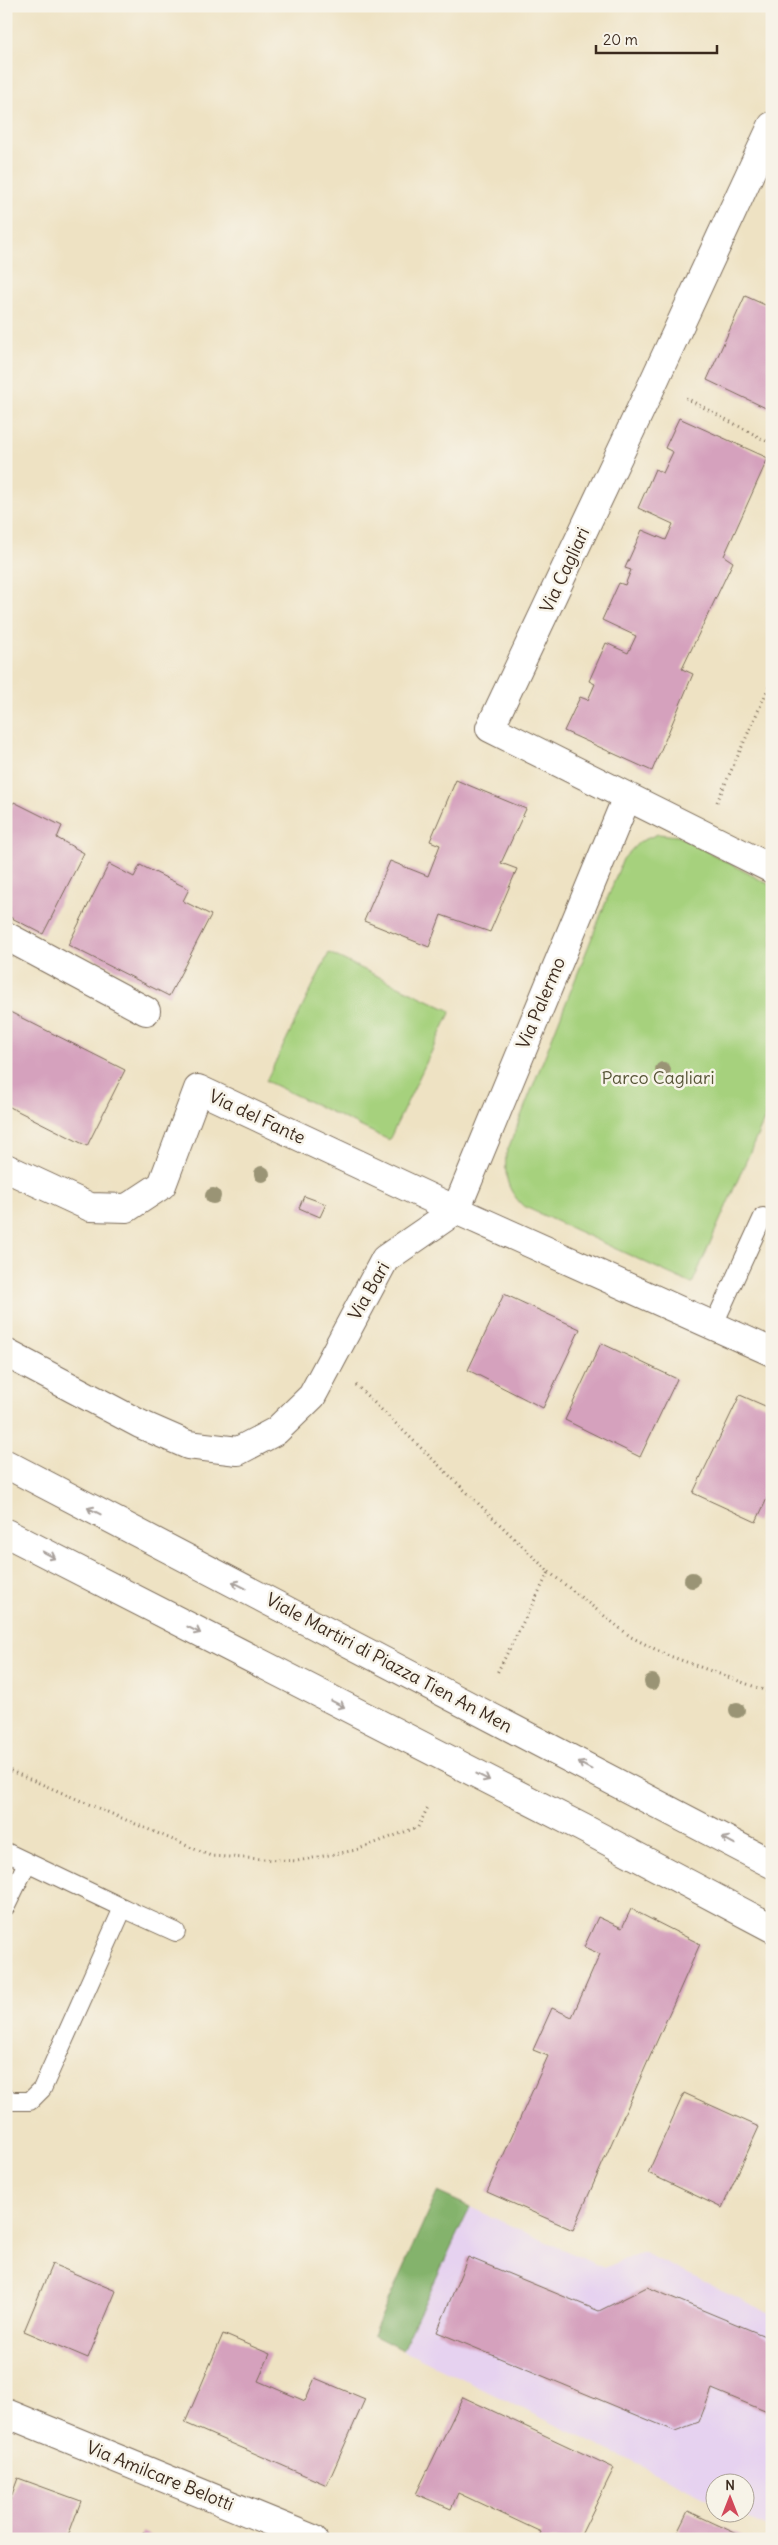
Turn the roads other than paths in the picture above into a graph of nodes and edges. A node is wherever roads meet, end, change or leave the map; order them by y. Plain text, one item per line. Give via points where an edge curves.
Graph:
1 (772, 126) edge
2 (627, 797) junction
3 (772, 869) edge
4 (6, 936) edge
5 (146, 1011) dead end
6 (6, 1168) edge
7 (456, 1210) junction
8 (763, 1216) dead end
9 (713, 1326) junction
10 (772, 1352) edge
11 (6, 1353) edge
12 (6, 1464) edge
13 (6, 1533) edge
14 (6, 1852) edge
15 (27, 1863) junction
16 (772, 1864) edge
17 (6, 1906) edge
18 (123, 1908) junction
19 (772, 1928) edge
20 (176, 1932) dead end
21 (6, 2098) edge
22 (6, 2413) edge
23 (313, 2539) edge

1 - 2 main road, Via Cagliari via 490,728
2 - 3 main road, Via Cagliari
2 - 7 main road, Via Palermo
4 - 5 main road
6 - 7 main road, Via del Fante via 90,1207 127,1208 162,1185 198,1089
7 - 9 main road
7 - 11 main road, Via Bari via 385,1259 312,1396 276,1431 238,1451 188,1445 140,1424
8 - 9 lane
9 - 10 main road
16 -> 12 main road, Viale Martiri di Piazza Tien An Men
13 -> 19 main road
14 - 15 lane
15 - 17 lane
15 - 18 lane
18 - 20 lane
18 - 21 lane via 42,2089 30,2101
22 - 23 main road, Via Amilcare Belotti

